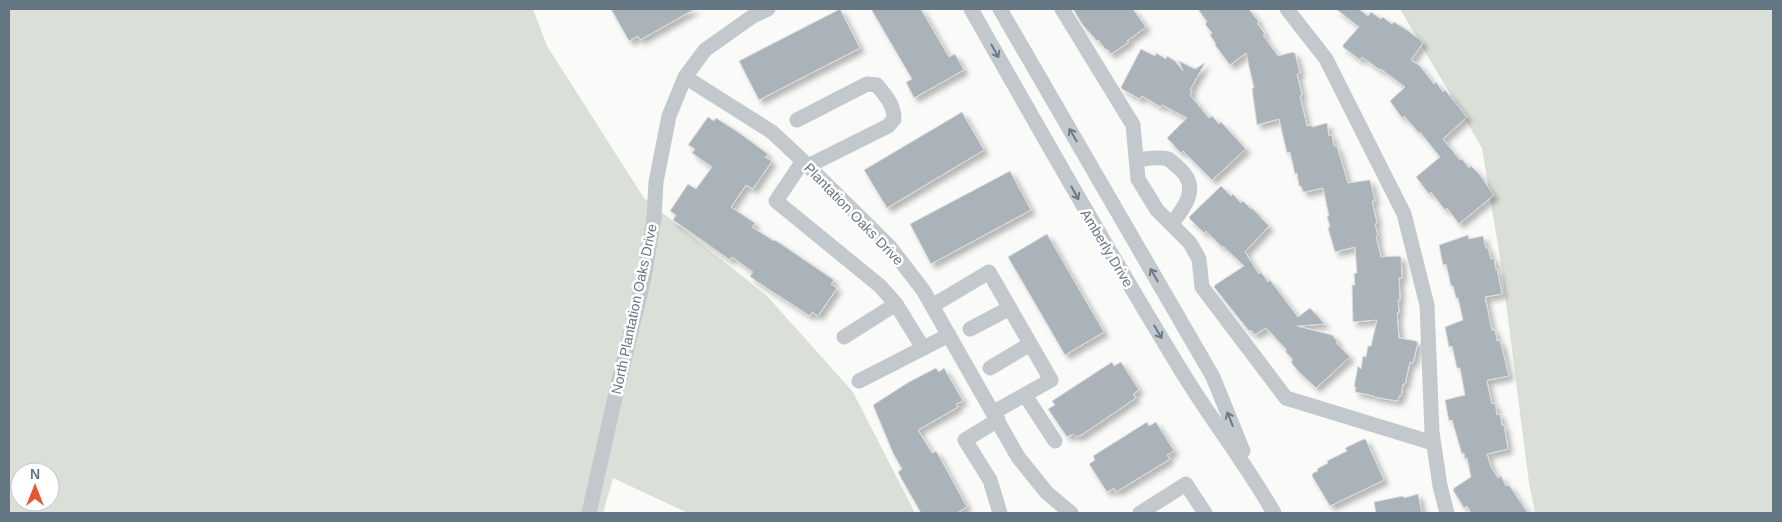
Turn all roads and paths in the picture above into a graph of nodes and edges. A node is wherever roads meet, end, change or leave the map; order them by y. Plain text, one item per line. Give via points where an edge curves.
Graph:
1 (768, 9) edge
2 (971, 9) edge
3 (1000, 9) edge
4 (1062, 9) edge
5 (1287, 9) edge
6 (750, 12) edge
7 (685, 77) junction
8 (797, 120) dead end
9 (1137, 160) junction
10 (806, 163) junction
11 (1171, 224) junction
12 (896, 304) junction
13 (932, 306) junction
14 (1010, 308) junction
15 (970, 330) dead end
16 (949, 335) junction
17 (844, 337) dead end
18 (1030, 344) junction
19 (923, 348) junction
20 (990, 368) dead end
21 (859, 380) dead end
22 (1025, 395) junction
23 (996, 416) junction
24 (1055, 441) dead end
25 (1433, 443) junction
26 (1255, 480) junction
27 (589, 513) edge
28 (1000, 513) edge
29 (1071, 513) edge
30 (1140, 513) edge
31 (1206, 513) edge
32 (1274, 513) edge
33 (1447, 513) edge

1 - 6 street
2 -> 26 street, Amberly Drive via 1110,254 1180,370
26 -> 3 street, Amberly Drive via 1213,377
4 - 9 street via 1133,125
5 - 25 street via 1326,59 1404,214 1427,305
6 - 7 street via 705,50
7 - 10 street, Plantation Oaks Drive via 772,132
7 - 27 street, North Plantation Oaks Drive via 669,116 661,150 644,278
8 - 10 street via 867,84 878,85 894,110 894,119 888,126
9 - 11 street via 1138,179 1157,210
9 - 11 street via 1169,160 1183,172 1190,195
10 - 12 street via 776,201 880,286
10 - 13 street, Plantation Oaks Drive via 890,247
11 - 25 street via 1190,243 1199,259 1202,287 1286,398
12 - 17 street
12 - 19 street
13 - 14 street via 989,272
13 - 16 street, Plantation Oaks Drive
14 - 15 street
14 - 18 street
16 - 19 street
16 - 23 street, Plantation Oaks Drive
18 - 20 street
18 - 22 street via 1051,380
19 - 21 street
22 - 23 street
22 - 24 street
23 - 28 street via 965,440 990,480
23 - 29 street, Plantation Oaks Drive via 1018,457 1047,493
25 - 33 street
26 - 32 street, Amberly Drive
30 - 31 street via 1186,484

